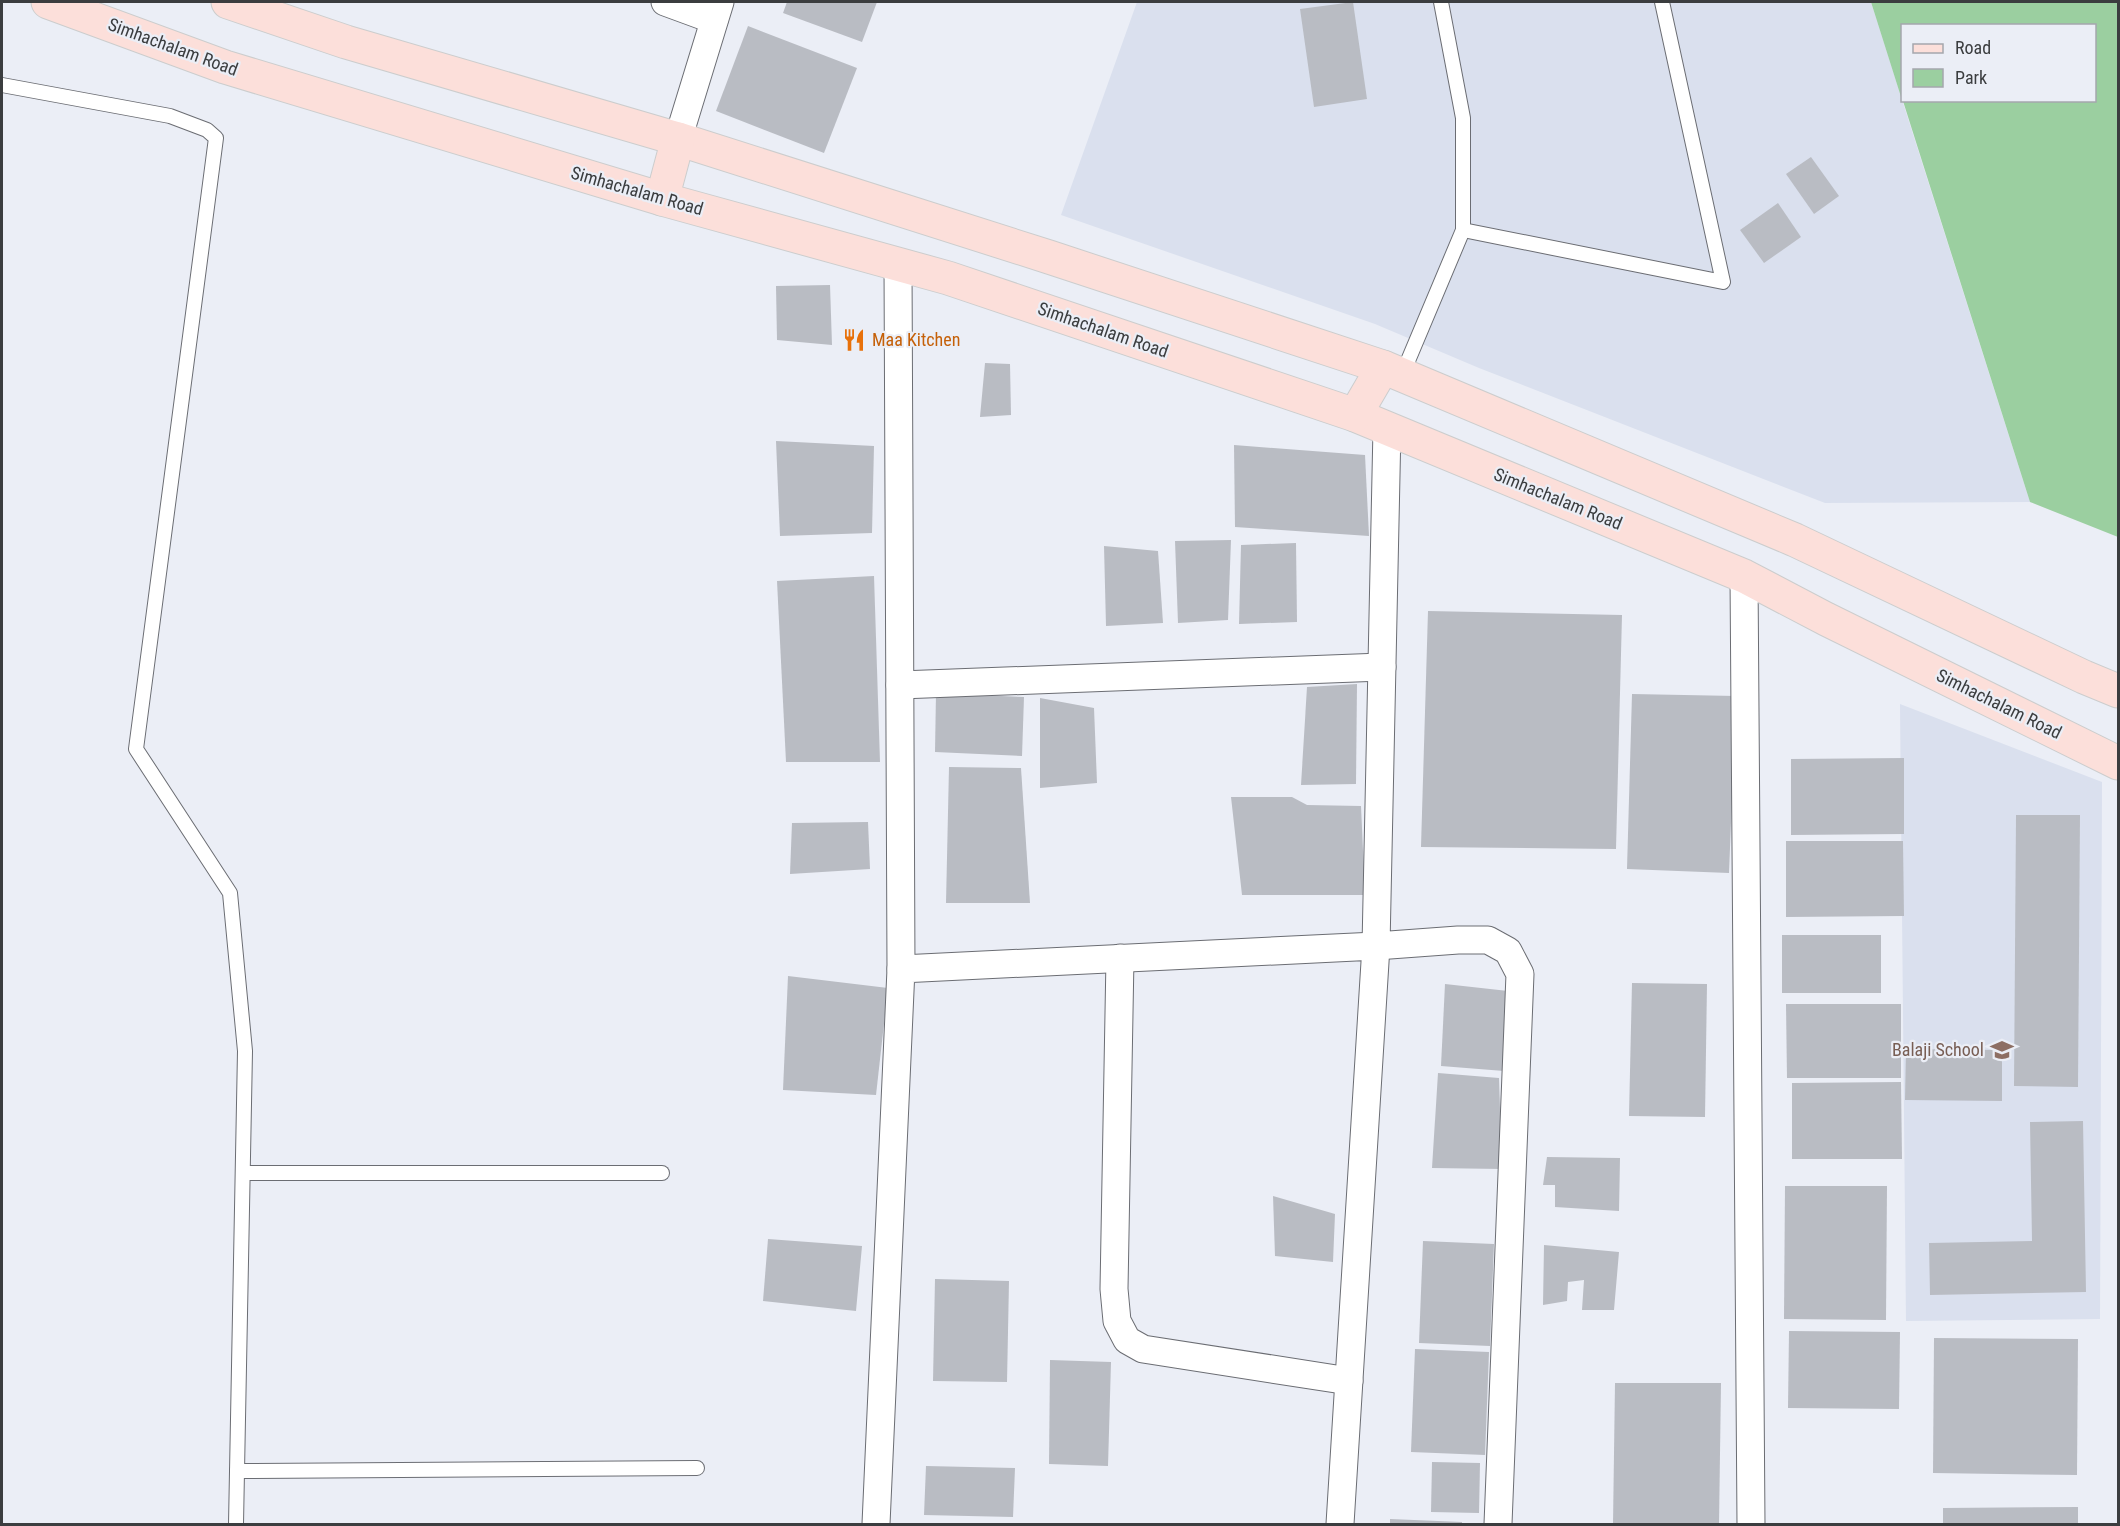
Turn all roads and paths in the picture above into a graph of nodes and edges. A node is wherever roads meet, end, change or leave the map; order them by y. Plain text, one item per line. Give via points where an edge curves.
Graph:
1 (48, 2) edge
2 (228, 2) edge
3 (665, 2) edge
4 (1441, 2) edge
5 (1662, 2) edge
6 (717, 11) edge
7 (2, 85) edge
8 (678, 139) junction
9 (662, 199) junction
10 (1463, 230) junction
11 (898, 264) junction
12 (1392, 371) junction
13 (1354, 415) junction
14 (1387, 428) junction
15 (1744, 576) junction
16 (1382, 667) junction
17 (900, 686) junction
18 (2118, 691) edge
19 (2118, 763) edge
20 (1376, 946) junction
21 (1120, 958) junction
22 (901, 969) junction
23 (244, 1173) junction
24 (662, 1173) dead end
25 (1349, 1381) junction
26 (697, 1468) dead end
27 (237, 1471) junction
28 (236, 1524) edge
29 (876, 1524) edge
30 (1340, 1524) edge
31 (1498, 1524) edge
32 (1750, 1524) edge

1 - 9 main road, Simhachalam Road via 225,67
2 - 8 main road via 346,42
3 - 6 street
4 - 10 lane via 1463,118
5 - 10 lane via 1723,282
6 - 8 street
7 - 23 lane via 170,116 207,130 216,138 136,749 230,894 245,1051
8 - 9 main road
8 - 12 main road
9 - 11 main road, Simhachalam Road
10 - 12 lane
11 - 13 main road, Simhachalam Road
11 - 17 street
12 - 13 main road
12 - 18 main road via 1795,540
13 - 14 main road, Simhachalam Road
14 - 15 main road, Simhachalam Road
14 - 16 street
15 - 19 main road, Simhachalam Road
15 - 32 street
16 - 17 street
16 - 20 street
17 - 22 street
20 - 21 street
20 - 25 street
20 - 31 street via 1488,940 1509,951 1520,974
21 - 22 street
21 - 25 street via 1114,1289 1117,1322 1127,1340 1143,1348
22 - 29 street
23 - 24 lane
23 - 27 lane
25 - 30 street
26 - 27 lane
27 - 28 lane

